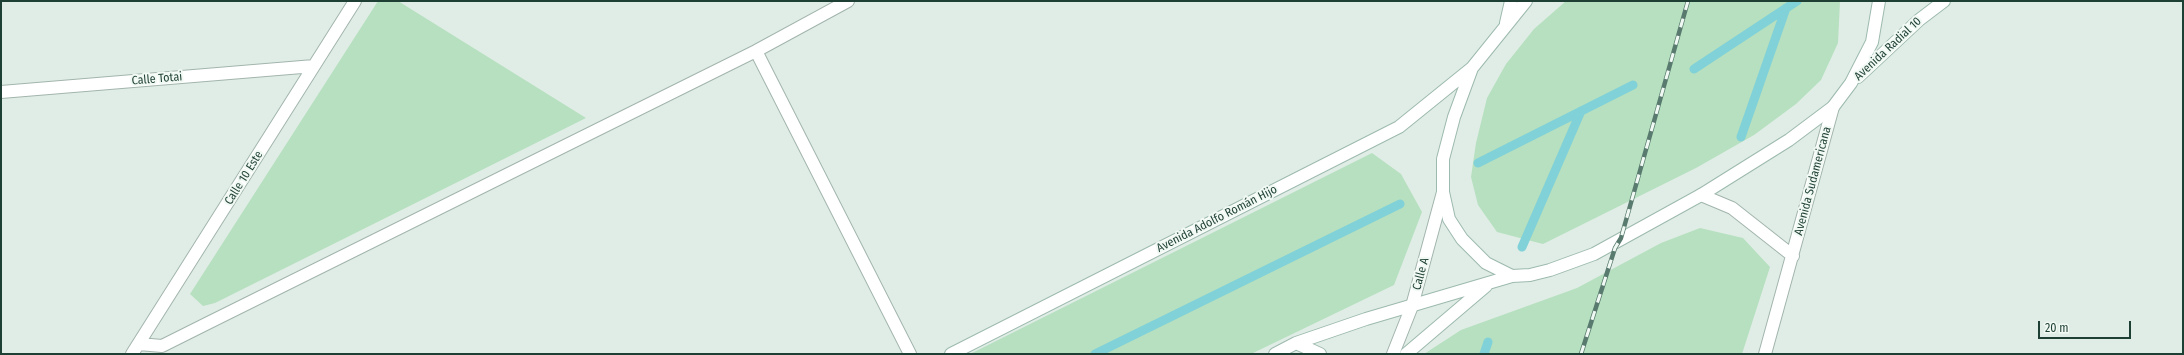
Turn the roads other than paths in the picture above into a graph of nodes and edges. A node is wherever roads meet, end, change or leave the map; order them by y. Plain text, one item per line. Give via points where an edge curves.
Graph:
1 (355, 1) edge
2 (848, 1) edge
3 (1511, 1) edge
4 (1526, 1) edge
5 (1879, 1) edge
6 (1944, 1) edge
7 (1506, 25) junction
8 (756, 51) junction
9 (314, 66) junction
10 (1472, 68) junction
11 (1851, 83) junction
12 (1, 92) edge
13 (1833, 107) junction
14 (1443, 192) junction
15 (1701, 195) junction
16 (1793, 256) junction
17 (1512, 276) junction
18 (1490, 283) junction
19 (1412, 306) junction
20 (139, 344) junction
21 (1296, 344) junction
22 (132, 354) edge
23 (910, 354) edge
24 (951, 354) edge
25 (1275, 354) edge
26 (1320, 354) edge
27 (1393, 354) edge
28 (1406, 354) edge
29 (1765, 354) edge

1 - 9 street, Calle 10 Este
2 - 8 street
3 - 7 street
4 - 7 street
5 - 11 street via 1872,42
6 - 11 street, Avenida Radial 10 via 1919,20
7 - 10 street
8 - 20 street via 162,346
8 - 23 street
9 - 12 street, Calle Totai
9 - 20 street, Calle 10 Este
10 - 14 street via 1454,117 1444,159
10 - 24 street, Avenida Adolfo Román Hijo via 1399,127
11 - 13 street
13 - 15 street via 1788,140
13 - 16 street, Avenida Sudamericana
14 - 17 street via 1449,219 1462,239 1486,263
14 - 19 street, Calle A
15 - 16 street, Avenida Sudamericana via 1732,208
15 - 17 street via 1594,254 1550,270
16 - 29 street, Avenida Sudamericana
17 - 18 street
18 - 19 street
18 - 28 street
19 - 21 street
19 - 27 street, Calle A
20 - 22 street, Calle 10 Este
21 - 25 street
21 - 26 street

